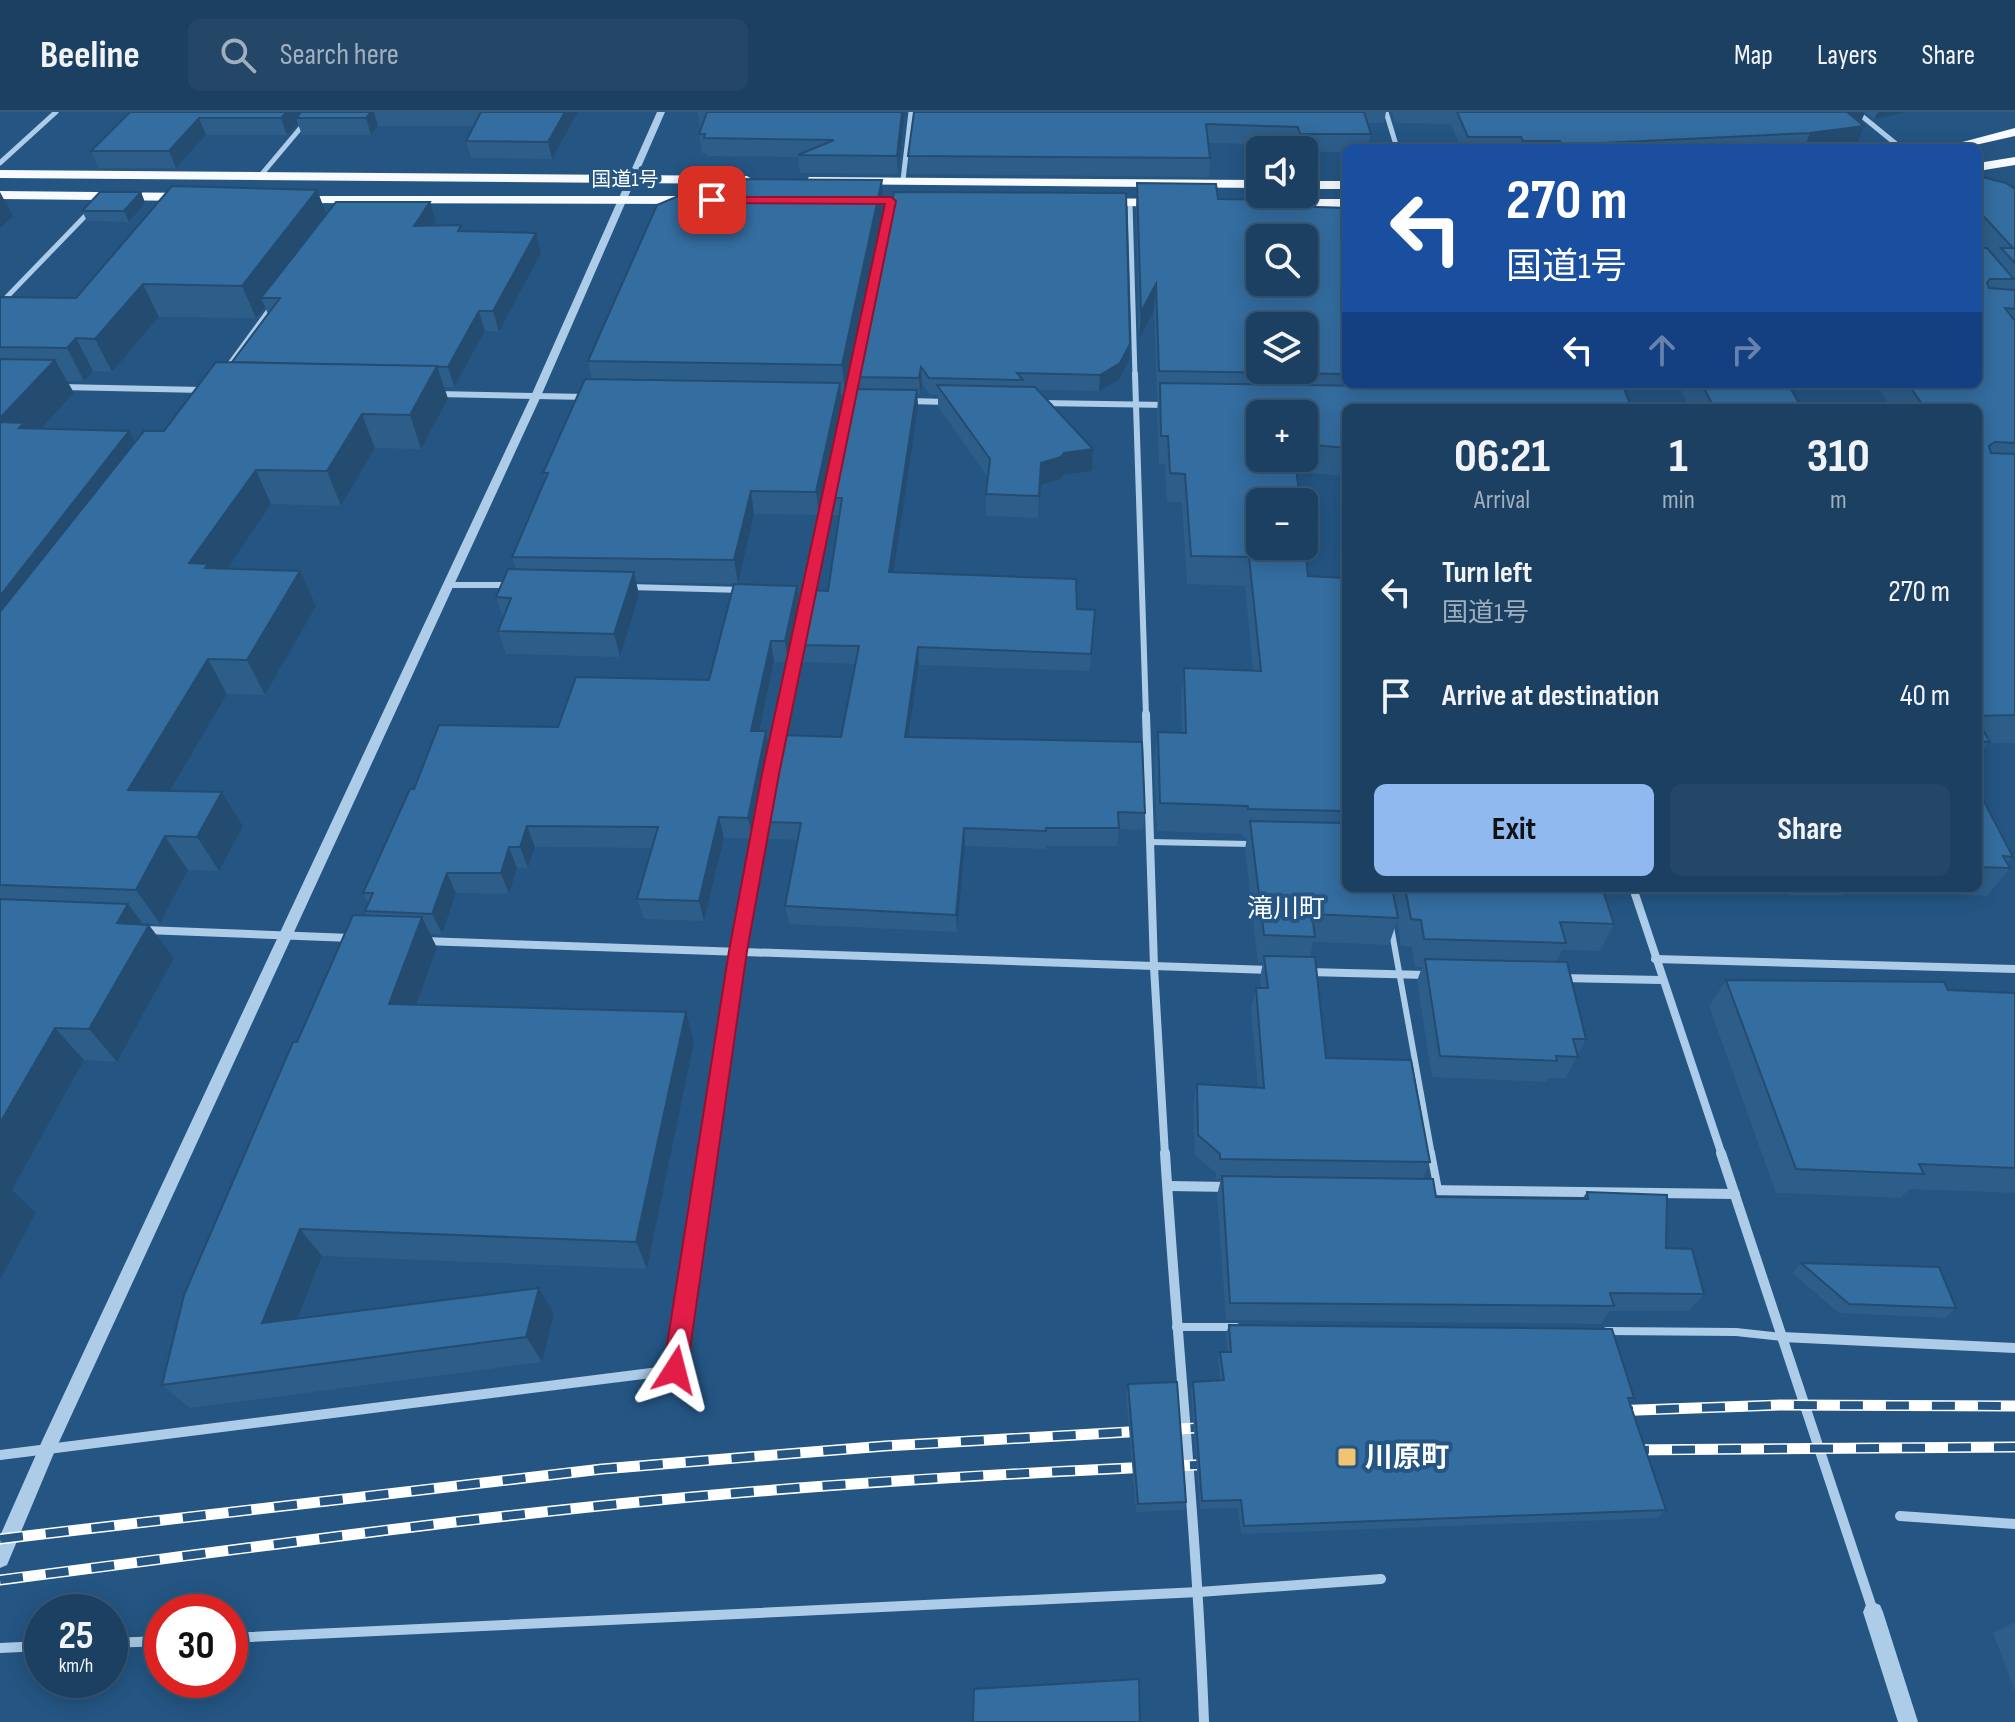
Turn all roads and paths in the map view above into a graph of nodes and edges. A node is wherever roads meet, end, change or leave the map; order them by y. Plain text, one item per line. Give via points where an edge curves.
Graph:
1 (56, 112) edge
2 (314, 112) edge
3 (661, 112) edge
4 (911, 112) edge
5 (1386, 112) edge
6 (1857, 112) edge
7 (2015, 132) edge
8 (1396, 144) edge
9 (1896, 144) edge
10 (1963, 144) edge
11 (0, 154) edge
12 (10, 154) junction
13 (2015, 161) edge
14 (0, 163) edge
15 (1982, 166) edge
16 (0, 174) edge
17 (261, 175) junction
18 (632, 180) junction
19 (760, 180) edge
20 (792, 180) edge
21 (903, 180) junction
22 (1246, 184) edge
23 (1318, 185) edge
24 (1342, 185) edge
25 (0, 195) edge
26 (104, 196) junction
27 (212, 198) edge
28 (274, 198) edge
29 (352, 199) junction
30 (623, 200) junction
31 (717, 201) edge
32 (875, 201) edge
33 (891, 201) junction
34 (907, 201) edge
35 (1082, 202) edge
36 (1130, 203) junction
37 (1177, 203) edge
38 (1238, 203) edge
39 (1342, 203) edge
40 (342, 212) edge
41 (276, 301) edge
42 (0, 304) edge
43 (219, 377) edge
44 (45, 387) edge
45 (427, 394) edge
46 (536, 396) junction
47 (599, 397) edge
48 (867, 400) edge
49 (899, 401) edge
50 (962, 402) edge
51 (200, 403) edge
52 (1026, 403) edge
53 (1137, 404) junction
54 (1182, 405) edge
55 (834, 478) edge
56 (448, 585) junction
57 (524, 585) edge
58 (619, 587) edge
59 (746, 590) edge
60 (793, 592) edge
61 (809, 592) junction
62 (1150, 842) junction
63 (1255, 844) edge
64 (1634, 892) edge
65 (1390, 917) edge
66 (127, 930) edge
67 (286, 936) junction
68 (364, 939) edge
69 (410, 940) edge
70 (738, 951) junction
71 (1655, 959) junction
72 (1154, 967) junction
73 (2015, 969) edge
74 (1277, 971) edge
75 (1292, 971) edge
76 (1399, 975) junction
77 (1430, 975) edge
78 (1553, 978) edge
79 (1661, 980) junction
80 (1168, 1186) junction
81 (1247, 1187) edge
82 (1406, 1189) edge
83 (1438, 1190) junction
84 (1735, 1194) junction
85 (1176, 1327) junction
86 (1253, 1328) edge
87 (1596, 1331) edge
88 (1782, 1337) junction
89 (2015, 1348) edge
90 (48, 1447) junction
91 (0, 1455) edge
92 (1900, 1516) dead end
93 (2015, 1524) edge
94 (0, 1558) edge
95 (1381, 1579) dead end
96 (1199, 1592) junction
97 (1873, 1612) joint
98 (248, 1637) edge
99 (24, 1647) edge
100 (0, 1648) edge
101 (1204, 1722) edge
102 (1908, 1722) edge

1 - 12 street
2 - 17 street
3 - 18 street
4 - 21 street
5 - 8 street
6 - 9 street
7 - 10 highway
11 - 12 street
12 - 14 street
13 - 15 highway
16 - 17 highway, 国道1号
17 - 18 highway, 国道1号
18 - 19 highway, 国道1号
18 - 30 street
20 - 21 highway
21 - 22 highway
23 - 24 highway
25 - 26 highway
26 - 27 highway
26 - 42 street
28 - 29 highway, 国道1号
29 - 30 highway, 国道1号
29 - 40 street
30 - 31 highway, 国道1号
30 - 46 street
32 - 33 highway
33 - 34 highway
33 - 48 street via 851,400
35 - 36 highway
36 - 37 highway
36 - 53 street
38 - 39 highway
41 - 43 street
44 - 51 street via 210,390
45 - 46 street
46 - 47 street
46 - 56 street
49 - 50 street
52 - 53 street
53 - 54 street
53 - 62 street
55 - 61 street
56 - 57 street
56 - 67 street
58 - 59 street
60 - 61 street
61 - 70 street
62 - 63 lane
62 - 72 street
64 - 71 street
65 - 76 lane
66 - 67 street
67 - 68 street
67 - 90 street
69 - 70 street
70 - 72 street
70 - 90 street via 675,1370
71 - 73 street
71 - 79 street
72 - 74 street
72 - 80 street
75 - 76 street
76 - 77 street
76 - 83 lane
78 - 79 street
79 - 84 street
80 - 81 street
80 - 85 street
82 - 83 street
83 - 84 street
84 - 88 street
85 - 86 lane
85 - 96 street
87 - 88 lane
88 - 89 street
88 - 97 street
90 - 91 street
90 - 94 street
92 - 93 street
95 - 96 street
96 - 98 street
96 - 101 street
97 - 102 street
99 - 100 street

